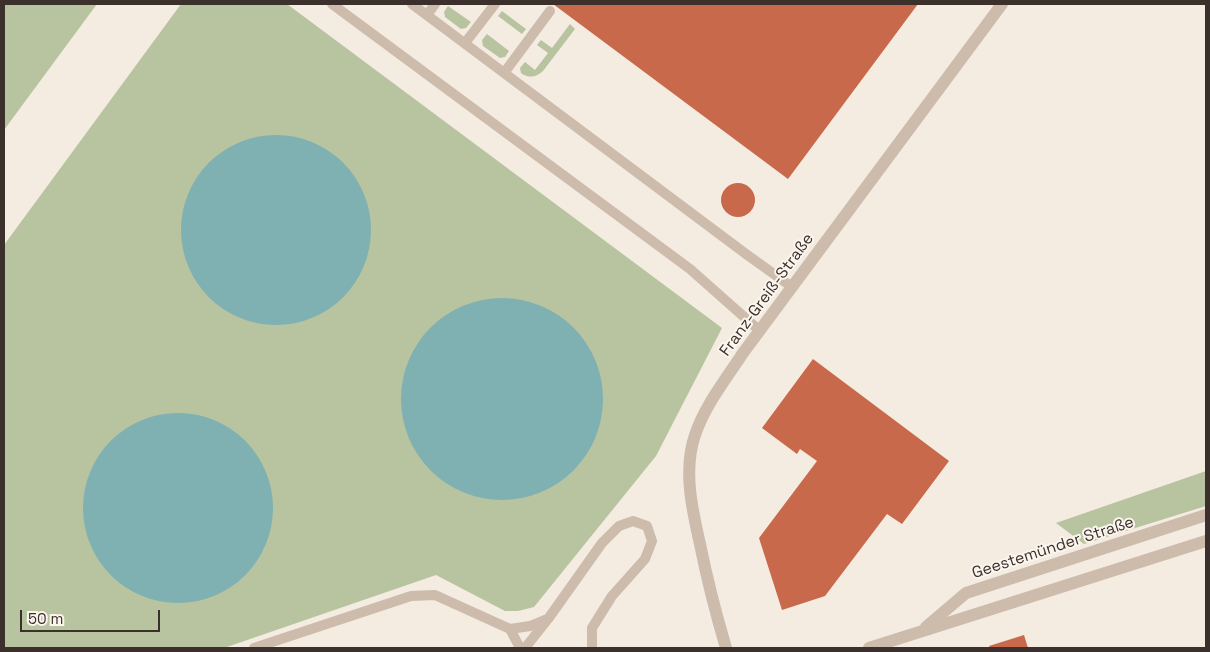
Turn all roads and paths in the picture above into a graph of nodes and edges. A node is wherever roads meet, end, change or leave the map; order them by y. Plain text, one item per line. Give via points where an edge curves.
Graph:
1 (332, 4) edge
2 (412, 4) edge
3 (435, 4) edge
4 (495, 4) edge
5 (1002, 4) edge
6 (550, 11) dead end
7 (427, 15) junction
8 (465, 43) junction
9 (504, 73) junction
10 (792, 287) junction
11 (760, 331) junction
12 (1206, 515) edge
13 (1206, 541) edge
14 (548, 619) junction
15 (510, 629) junction
16 (921, 632) junction
17 (254, 648) edge
18 (520, 648) edge
19 (525, 648) edge
20 (592, 648) edge
21 (726, 648) edge
22 (869, 648) edge

1 - 11 lane via 690,270
2 - 7 lane
3 - 7 lane
4 - 8 lane
5 - 10 street, Franz-Greiß-Straße
6 - 9 lane
7 - 8 lane
8 - 9 lane
9 - 10 lane
10 - 11 street, Franz-Greiß-Straße
11 - 21 street, Franz-Greiß-Straße via 709,404 695,436 689,469 693,511
12 - 16 street, Geestemünder Straße via 966,593
13 - 16 street, Geestemünder Straße
14 - 15 lane
14 - 19 lane
14 - 20 lane via 602,543 619,526 633,521 647,526 652,541 645,559 612,596 592,628
15 - 17 lane via 435,595 411,596
15 - 18 lane
16 - 22 street, Geestemünder Straße

